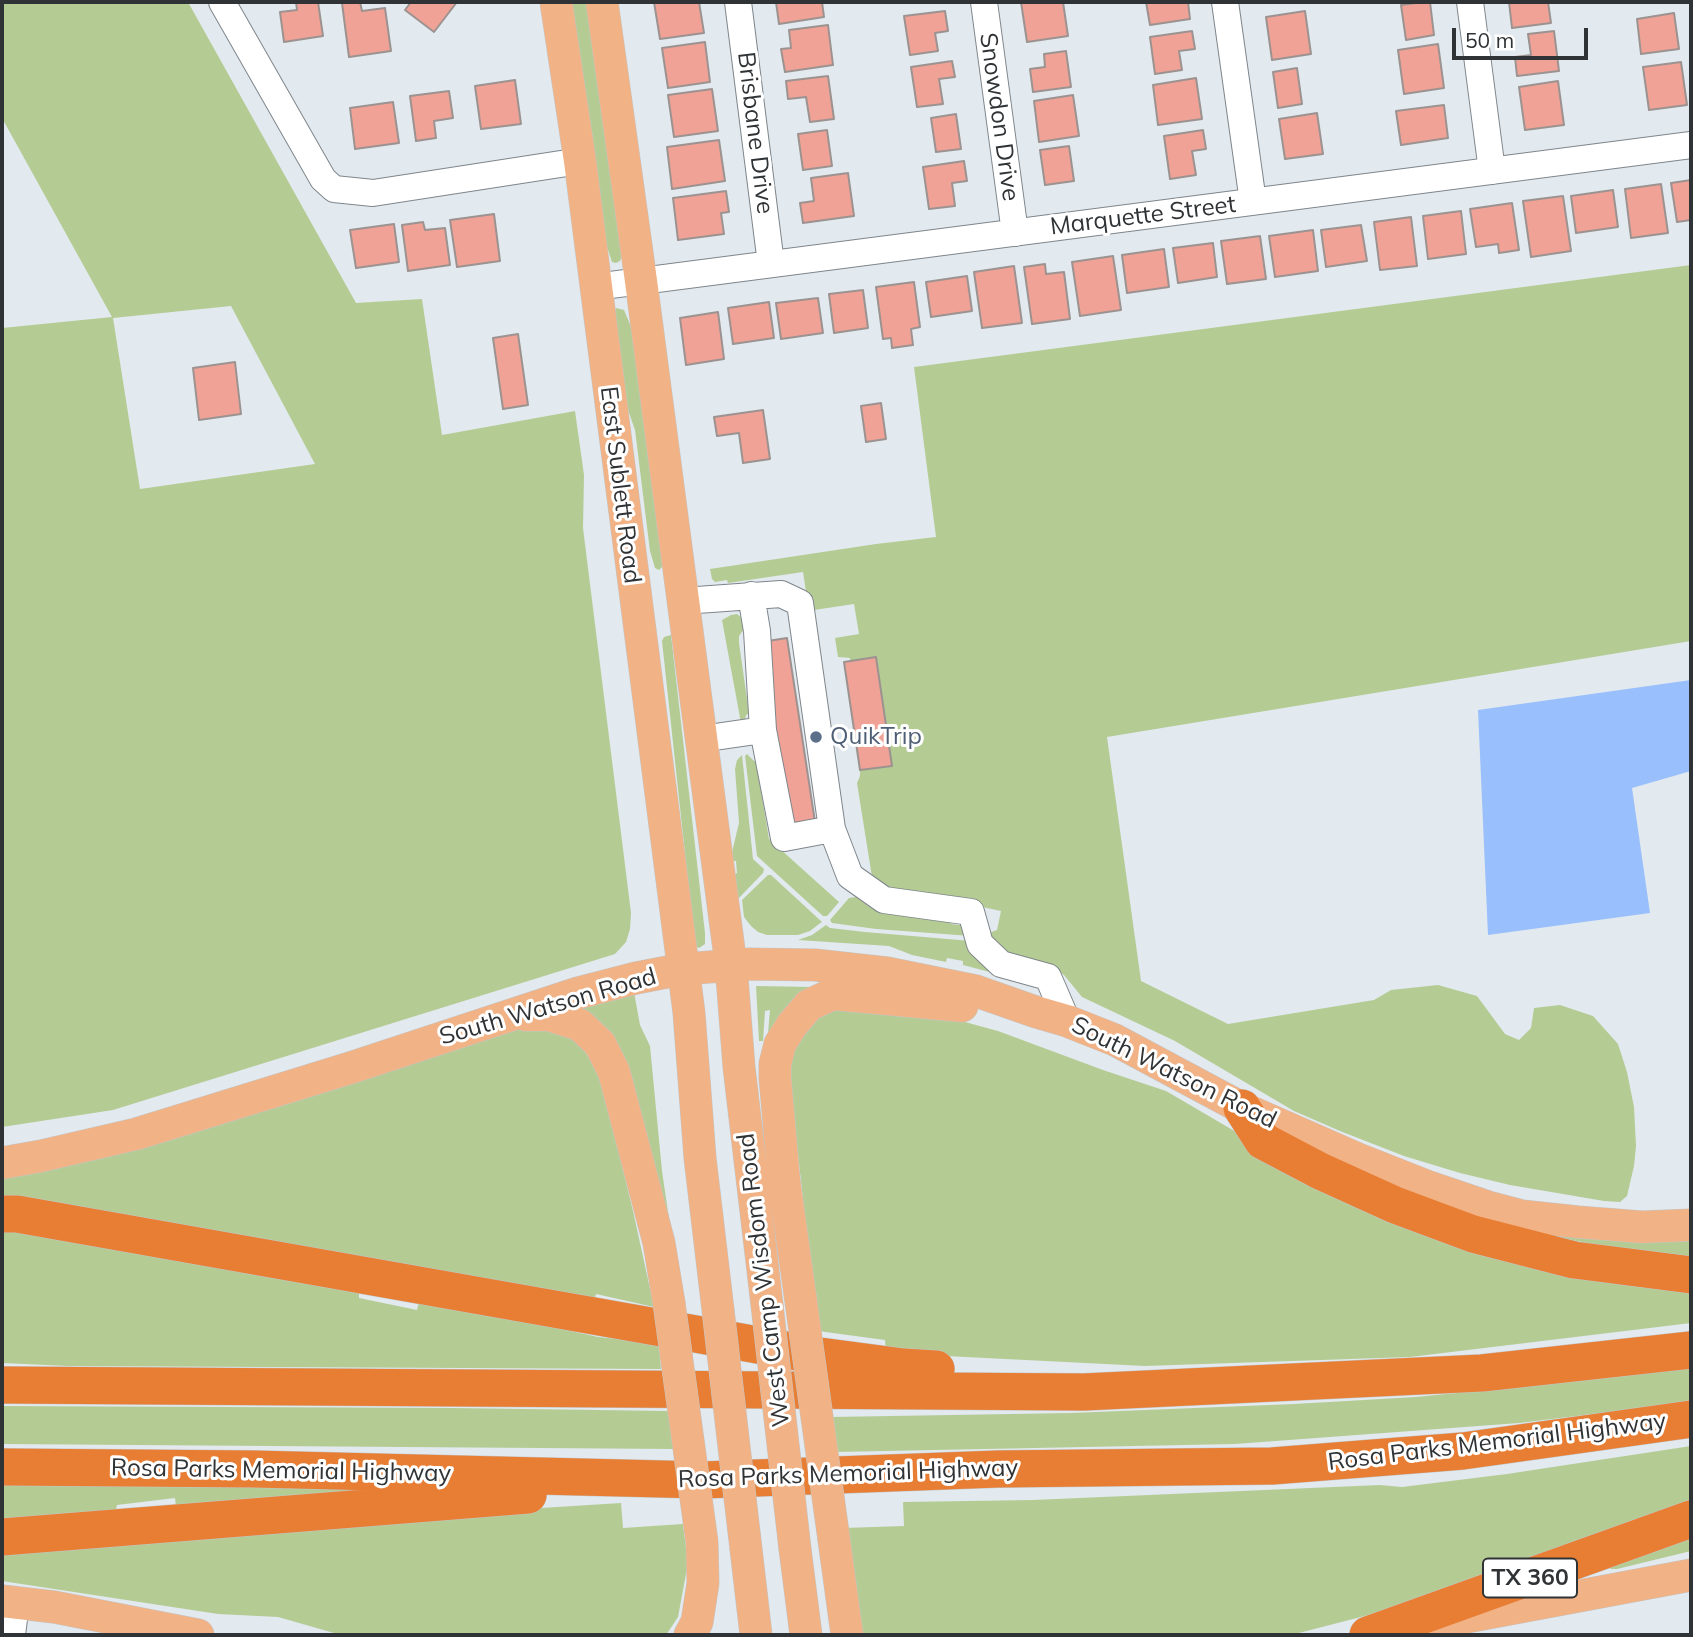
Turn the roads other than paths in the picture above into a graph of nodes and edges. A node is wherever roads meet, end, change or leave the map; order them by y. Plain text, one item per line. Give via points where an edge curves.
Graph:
1 (222, 2) edge
2 (556, 2) edge
3 (602, 2) edge
4 (738, 2) edge
5 (984, 2) edge
6 (1225, 2) edge
7 (1470, 2) edge
8 (1691, 145) edge
9 (580, 161) junction
10 (1492, 171) junction
11 (1252, 202) junction
12 (1015, 233) junction
13 (771, 264) junction
14 (641, 281) junction
15 (595, 287) junction
16 (751, 595) junction
17 (635, 600) junction
18 (683, 601) junction
19 (762, 730) junction
20 (701, 739) junction
21 (832, 828) junction
22 (731, 965) junction
23 (683, 969) junction
24 (1037, 1012) junction
25 (507, 1016) junction
26 (1067, 1021) junction
27 (1242, 1108) junction
28 (2, 1163) edge
29 (2, 1214) edge
30 (1691, 1225) edge
31 (1691, 1275) edge
32 (1691, 1350) edge
33 (2, 1385) edge
34 (1084, 1392) junction
35 (1691, 1419) edge
36 (2, 1467) edge
37 (703, 1480) junction
38 (1691, 1519) edge
39 (2, 1537) edge
40 (1691, 1575) edge
41 (9, 1602) edge
42 (12, 1635) edge
43 (198, 1635) edge
44 (690, 1635) edge
45 (756, 1635) edge
46 (806, 1635) edge
47 (847, 1635) edge
48 (1370, 1635) edge

1 - 9 street via 323,179 334,188 373,193
2 - 9 main road, East Sublett Road
3 - 14 main road, East Sublett Road
4 - 13 street, Brisbane Drive
5 - 12 street, Snowdon Drive
6 - 11 street
7 - 10 street
8 - 10 street, Marquette Street
9 - 15 main road, East Sublett Road
10 - 11 street, Marquette Street
11 - 12 street, Marquette Street
12 - 13 street, Marquette Street
13 - 14 street, Marquette Street
14 - 15 street, Marquette Street
14 - 18 main road, East Sublett Road
15 - 17 main road, East Sublett Road
16 - 18 street
16 - 19 street
16 - 21 street via 781,594 800,603
17 - 18 main road
17 - 23 main road, East Sublett Road
18 - 20 main road, East Sublett Road
19 - 20 street
19 - 21 street via 784,838
20 - 22 main road, East Sublett Road
21 - 26 street via 850,876 884,900 971,912 980,944 1001,964 1048,977
22 - 23 main road, South Watson Road
22 - 24 main road, South Watson Road via 815,965 887,973 976,990
22 - 46 main road, West Camp Wisdom Road, bridge
23 - 25 main road, South Watson Road via 578,993
23 - 45 main road, West Camp Wisdom Road, bridge via 700,1158
24 - 26 main road, South Watson Road
24 - 47 main road, bridge via 833,995 810,1005 780,1044 775,1078 784,1180
25 - 28 main road, South Watson Road via 136,1134
25 - 44 main road, bridge via 549,1014 580,1025 600,1044 614,1072 659,1243 702,1542 703,1583 697,1622
26 - 27 main road, South Watson Road via 1115,1040
27 - 30 main road, South Watson Road via 1429,1187 1522,1216 1642,1227
27 - 31 highway via 1263,1141 1395,1205 1473,1234 1574,1260
29 - 34 highway via 820,1356 1054,1378
32 - 34 highway via 1482,1373
33 - 34 highway
35 - 37 highway, Rosa Parks Memorial Highway via 1462,1451 1272,1466 998,1469
36 - 37 highway, Rosa Parks Memorial Highway via 253,1468
37 - 39 highway
38 - 48 highway, TX 360
40 - 48 main road
41 - 42 street
41 - 43 main road

